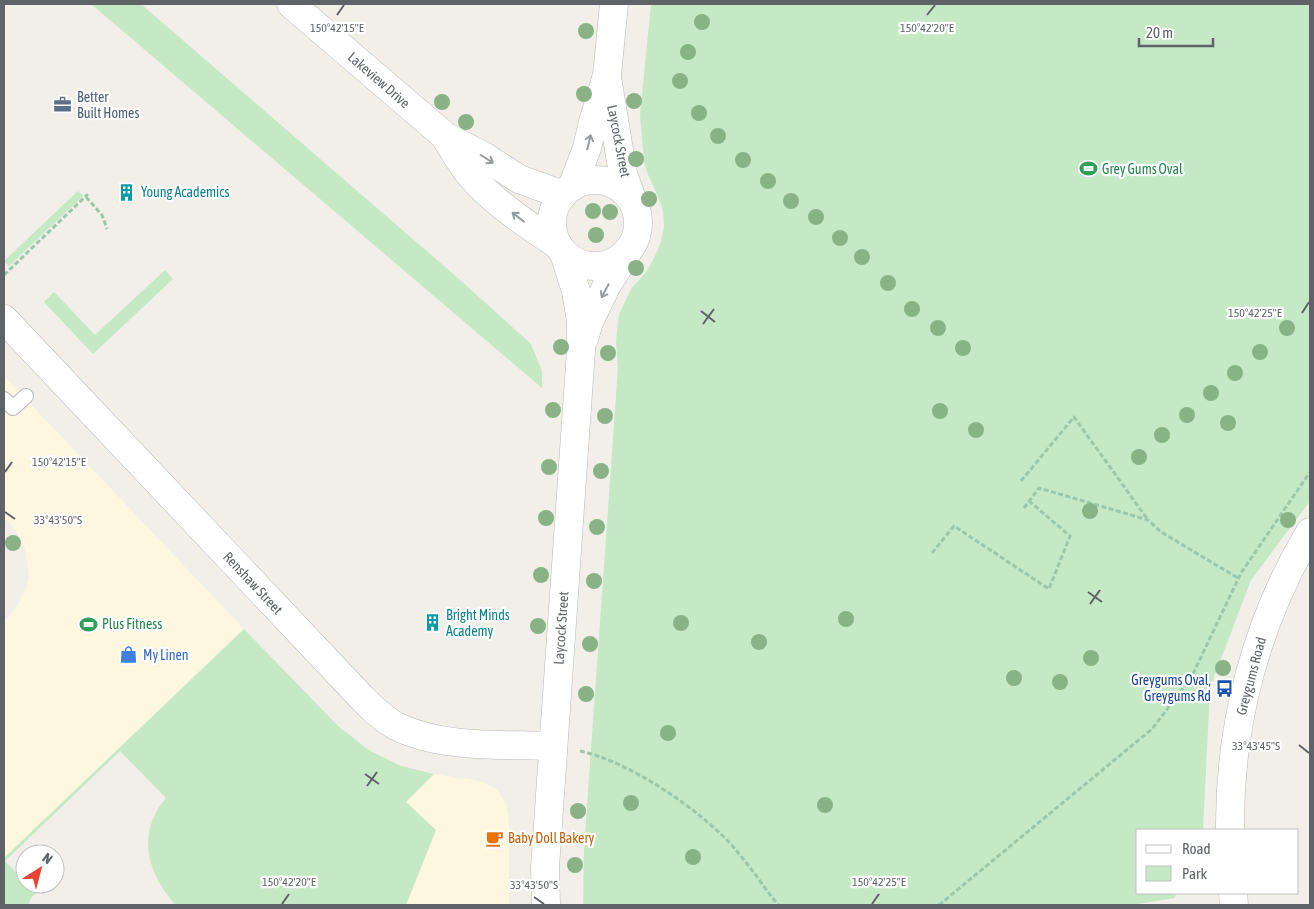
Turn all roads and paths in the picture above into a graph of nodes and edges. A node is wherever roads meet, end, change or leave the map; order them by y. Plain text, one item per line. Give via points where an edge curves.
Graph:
1 (291, 4) edge
2 (614, 4) edge
3 (607, 75) junction
4 (445, 136) junction
5 (567, 191) junction
6 (634, 206) junction
7 (106, 229) dead end
8 (561, 249) junction
9 (630, 249) junction
10 (4, 274) edge
11 (4, 320) edge
12 (580, 350) junction
13 (26, 396) dead end
14 (4, 399) edge
15 (1310, 472) edge
16 (1021, 481) dead end
17 (1029, 501) junction
18 (1024, 508) dead end
19 (1148, 520) junction
20 (1310, 532) edge
21 (932, 552) dead end
22 (1238, 578) junction
23 (553, 746) junction
24 (1230, 829) edge
25 (546, 905) edge
26 (778, 905) edge
27 (939, 905) edge

1 - 4 street, Lakeview Drive
2 - 3 street, Laycock Street
5 -> 3 street, Laycock Street via 588,148
3 - 6 street, Laycock Street via 623,174
4 -> 5 street, Lakeview Drive via 520,179
8 -> 4 street, Lakeview Drive via 499,202 471,176
5 - 6 street via 592,180 607,182 620,189
5 - 8 street via 558,201 553,215 553,231
6 - 9 street via 638,228
7 - 10 path via 102,215 87,196
8 - 9 street via 575,261 595,266 614,262
8 - 12 street, Laycock Street via 576,291 581,321
9 -> 12 street, Laycock Street via 598,303
11 - 23 street, Renshaw Street via 380,716 430,738
12 - 23 street, Laycock Street
13 - 14 lane via 13,408
15 - 22 path
16 - 19 path via 1074,417
17 - 18 path
17 - 19 path via 1039,488
17 - 21 path via 1070,536 1049,590 954,526
19 - 22 path via 1161,532
20 - 24 street, Greygums Road via 1275,600 1251,666 1233,759
22 - 27 path via 1191,678 1152,729
23 - 25 street, Laycock Street via 545,867
23 - 26 path via 584,752 653,782 702,818 736,849

